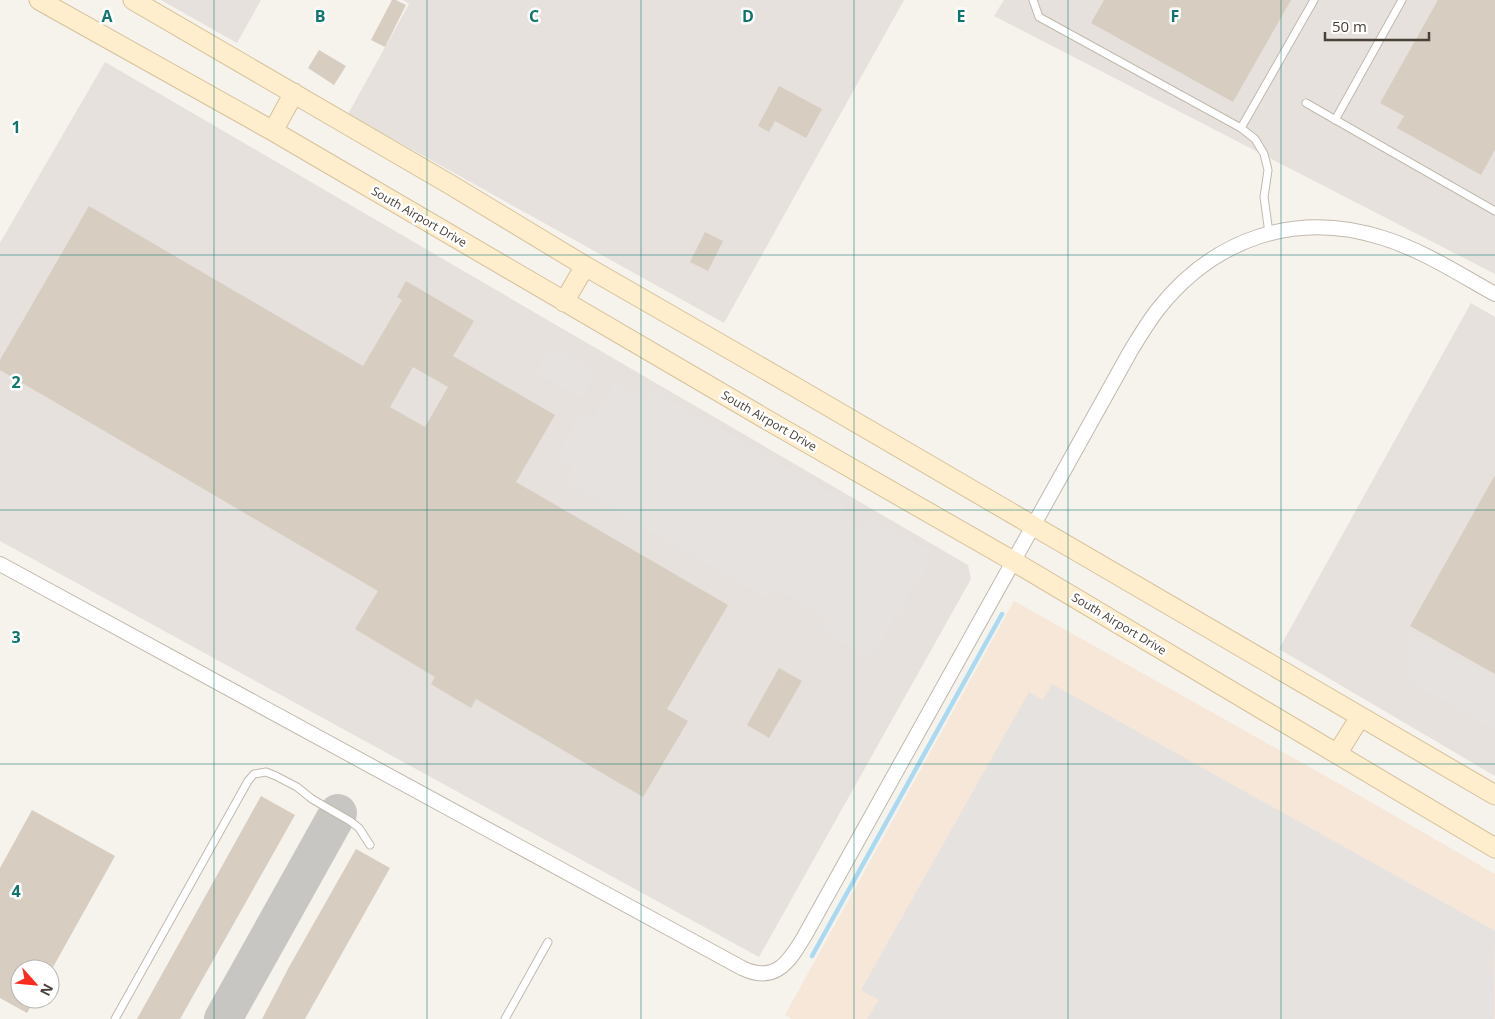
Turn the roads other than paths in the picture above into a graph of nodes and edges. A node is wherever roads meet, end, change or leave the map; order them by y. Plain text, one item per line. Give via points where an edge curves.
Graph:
1 (38, 0) edge
2 (133, 0) edge
3 (1033, 0) edge
4 (1314, 0) edge
5 (1402, 0) edge
6 (294, 93) junction
7 (1306, 103) dead end
8 (1335, 120) junction
9 (1241, 128) junction
10 (273, 131) junction
11 (1495, 211) edge
12 (1269, 233) junction
13 (585, 266) junction
14 (1495, 294) edge
15 (564, 302) junction
16 (1033, 526) junction
17 (1013, 561) junction
18 (0, 564) edge
19 (1360, 717) junction
20 (1337, 754) junction
21 (1495, 795) edge
22 (370, 845) dead end
23 (1495, 848) edge
24 (548, 942) dead end
25 (116, 1019) edge
26 (505, 1019) edge

1 - 10 main road, South Airport Drive
2 - 6 main road
3 - 9 lane via 1039,17
4 - 9 lane
5 - 8 lane
6 - 10 main road
6 - 13 main road
7 - 8 lane
8 - 11 lane
9 - 12 lane via 1255,139 1264,154 1268,170 1264,196
10 - 15 main road, South Airport Drive
12 - 14 street via 1313,227 1367,233 1422,254
12 - 16 street via 1215,256 1190,275 1158,308
13 - 15 main road
13 - 16 main road
15 - 17 main road, South Airport Drive
16 - 17 street
16 - 19 main road
17 - 18 street via 797,947 783,966 765,974 742,968
17 - 20 main road, South Airport Drive
19 - 20 main road
19 - 21 main road
20 - 23 main road, South Airport Drive
22 - 25 lane via 355,824 297,787 266,772 254,774
24 - 26 lane

